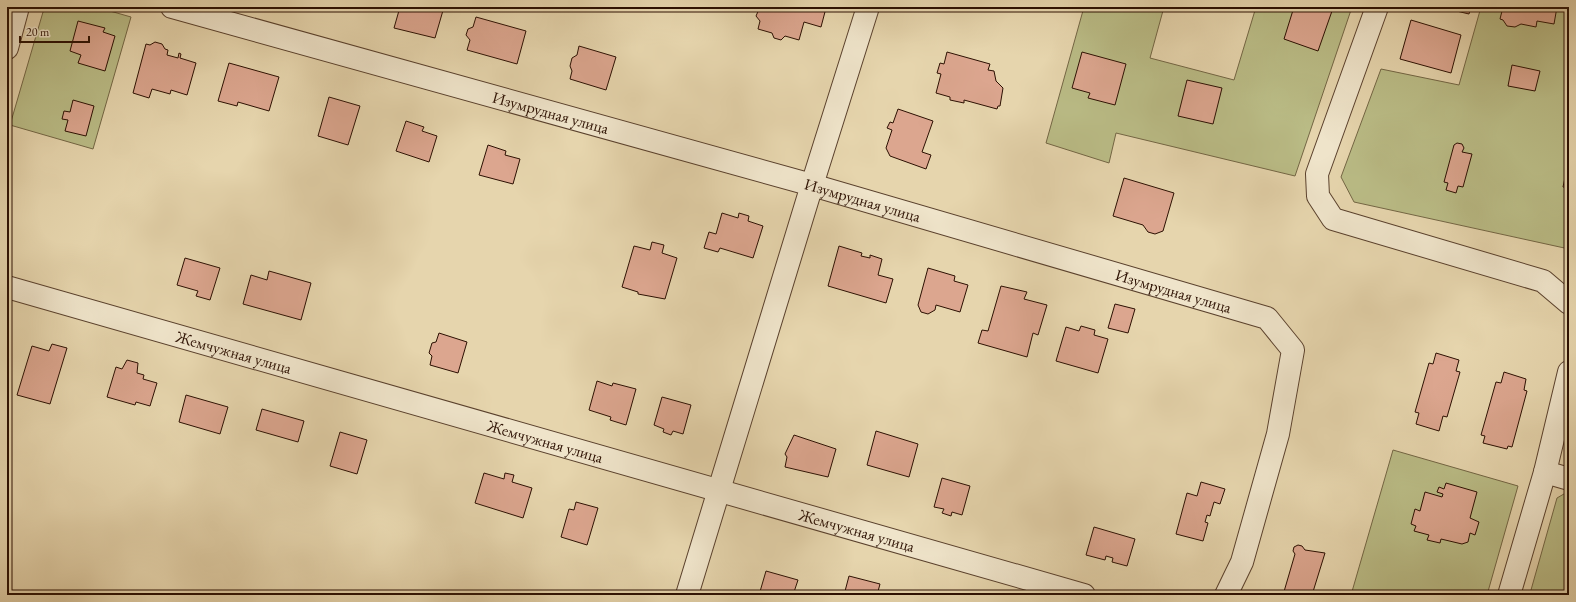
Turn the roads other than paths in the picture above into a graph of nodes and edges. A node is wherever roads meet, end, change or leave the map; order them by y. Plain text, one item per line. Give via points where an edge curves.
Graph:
1 (18, 7) edge
2 (172, 7) edge
3 (868, 7) edge
4 (1377, 7) edge
5 (7, 48) edge
6 (812, 185) junction
7 (7, 288) edge
8 (1569, 303) edge
9 (1569, 372) edge
10 (1545, 472) junction
11 (1569, 479) edge
12 (719, 490) junction
13 (687, 595) edge
14 (1084, 595) edge
15 (1226, 595) edge
16 (1509, 595) edge

1 - 5 street
2 - 6 street, Изумрудная улица
3 - 6 street
4 - 8 street via 1317,174 1318,196 1333,218 1543,281
6 - 12 street
6 - 15 street, Изумрудная улица via 1267,318 1293,350 1278,434 1242,562
7 - 12 street, Жемчужная улица
9 - 10 street
10 - 11 street
10 - 16 street
12 - 13 street
12 - 14 street, Жемчужная улица

